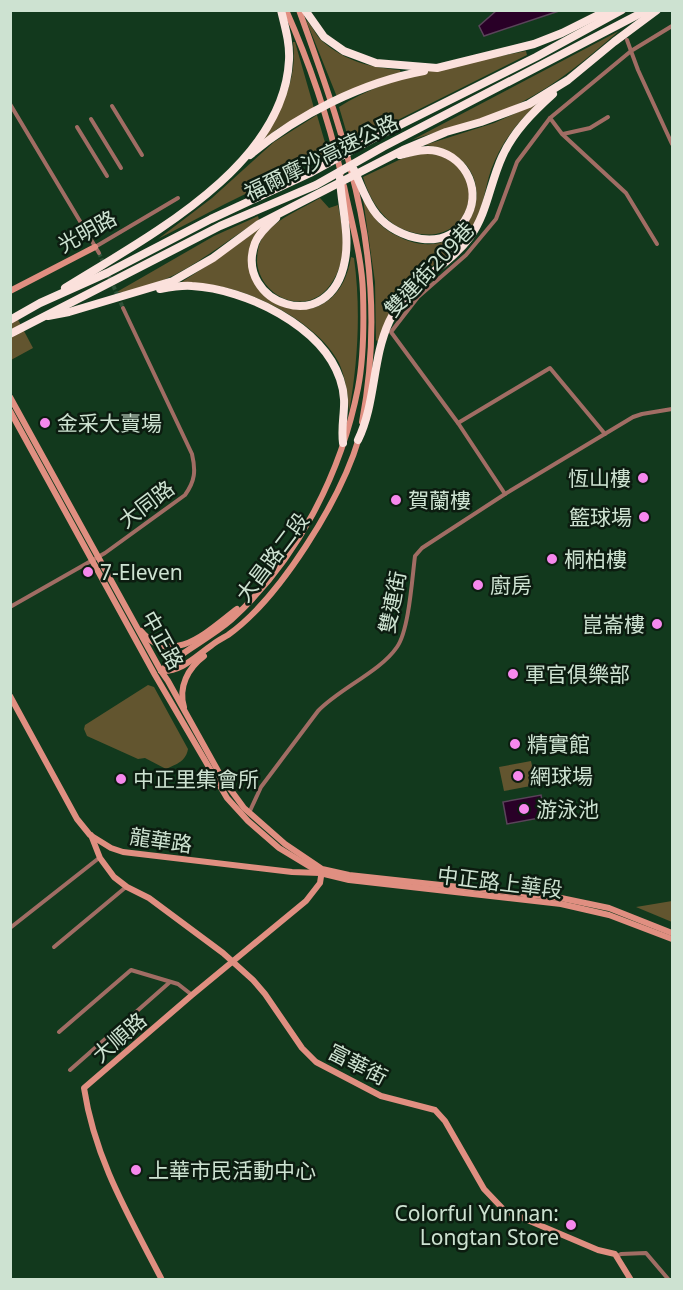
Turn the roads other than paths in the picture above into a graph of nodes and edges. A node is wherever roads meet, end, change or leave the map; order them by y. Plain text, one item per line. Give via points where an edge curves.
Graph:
1 (281, 10) edge
2 (286, 10) edge
3 (299, 10) edge
4 (305, 10) edge
5 (608, 10) edge
6 (622, 10) edge
7 (647, 10) edge
8 (657, 10) edge
9 (672, 26) edge
10 (627, 40) dead end
11 (631, 51) junction
12 (437, 68) junction
13 (568, 80) junction
14 (333, 103) junction
15 (10, 104) edge
16 (112, 106) dead end
17 (322, 108) junction
18 (608, 117) dead end
19 (550, 118) junction
20 (91, 119) dead end
21 (77, 127) dead end
22 (562, 134) junction
23 (672, 144) edge
24 (346, 151) junction
25 (142, 155) dead end
26 (384, 160) junction
27 (121, 168) dead end
28 (234, 168) junction
29 (340, 170) junction
30 (107, 176) dead end
31 (178, 198) dead end
32 (283, 211) junction
33 (657, 243) dead end
34 (95, 247) junction
35 (99, 254) tunnel mouth
36 (10, 291) edge
37 (141, 291) junction
38 (40, 303) junction
39 (123, 308) tunnel mouth
40 (41, 317) junction
41 (10, 320) edge
42 (10, 334) edge
43 (10, 397) edge
44 (672, 409) edge
45 (10, 411) edge
46 (458, 423) junction
47 (605, 434) junction
48 (358, 440) junction
49 (343, 443) junction
50 (505, 494) junction
51 (96, 558) junction
52 (252, 598) junction
53 (10, 607) edge
54 (133, 620) junction
55 (229, 634) junction
56 (161, 671) junction
57 (10, 696) edge
58 (187, 716) junction
59 (246, 815) junction
60 (90, 835) junction
61 (100, 858) junction
62 (321, 871) junction
63 (127, 886) junction
64 (10, 928) edge
65 (672, 933) edge
66 (672, 939) edge
67 (54, 946) dead end
68 (232, 963) junction
69 (171, 981) junction
70 (192, 994) junction
71 (59, 1032) dead end
72 (70, 1071) dead end
73 (617, 1256) junction
74 (162, 1280) edge
75 (631, 1280) edge
76 (669, 1280) edge

1 - 28 highway via 289,43 283,96 258,139
2 - 17 main road, 大昌路二段
3 - 14 main road, 大昌路二段
4 - 12 highway via 324,37 344,51 376,63
5 - 12 highway via 534,44
6 - 38 highway, 福爾摩沙高速公路 via 312,172
7 - 40 highway, 福爾摩沙高速公路 via 316,185 220,226
8 - 13 highway
9 - 11 street
10 - 11 street
11 - 19 street
11 - 23 street
12 - 14 highway via 384,81
13 - 26 highway via 529,104 446,132
13 - 48 highway via 520,128 502,156 472,234 402,300 393,314
14 - 17 highway
14 - 24 main road, 大昌路二段
15 - 34 street
16 - 25 street
17 - 28 highway via 288,126
17 - 29 main road, 大昌路二段
18 - 22 street via 590,128
19 - 22 street
19 - 46 street, 雙連街209巷 via 517,162 496,219 466,255 418,297 391,332
20 - 27 street
21 - 30 street
22 - 33 street via 626,193
24 - 26 highway via 373,210 386,224 426,240 459,228 469,213 473,196 470,178 460,163 435,150
24 - 48 main road, 大昌路二段 via 365,234 372,297 368,391
26 - 32 highway
28 - 38 highway via 209,194 181,214
29 - 32 highway via 347,242 345,261 333,288 314,304 299,307 278,301 263,289 255,271 256,241
29 - 49 main road, 大昌路二段 via 363,292 359,379
31 - 34 street, 光明路
32 - 37 highway via 173,281
34 - 35 street
34 - 36 main road, 光明路
37 - 40 highway
37 - 49 highway via 193,286 232,292 267,307 316,340 340,380 345,406
38 - 41 highway, 福爾摩沙高速公路
39 - 51 street, 大同路 via 192,454 195,470 185,495
40 - 42 highway, 福爾摩沙高速公路
43 - 51 main road, 中正路
44 - 47 street, 雙連街 via 642,414
45 - 51 main road, 中正路
46 - 47 street via 550,368
46 - 50 street, 雙連街209巷
47 - 50 street, 雙連街
48 - 55 main road, 大昌路二段 via 331,502 306,545 270,592
49 - 52 main road, 大昌路二段 via 308,525
50 - 59 street, 雙連街 via 422,548 416,556 404,633 398,646 318,711 261,787
51 - 53 street, 大同路
51 - 54 main road, 中正路
51 - 59 main road, 中正路 via 217,783
52 - 54 main road via 178,647 153,641
52 - 56 main road, 大昌路二段 via 230,620
54 - 56 main road, 中正路
55 - 56 main road, 大昌路二段 via 174,671
55 - 58 main road via 187,675 182,702
56 - 58 main road, 中正路
57 - 60 main road, 龍華路 via 67,804
58 - 59 main road, 中正路
59 - 62 main road, 中正路
60 - 61 main road, 富華街
60 - 62 main road, 龍華路 via 111,848 136,855 292,872
61 - 63 main road, 富華街 via 114,877
61 - 64 street
62 - 65 main road, 中正路上華段 via 561,898 609,908
62 - 66 main road, 中正路上華段 via 349,880 561,904 609,915
62 - 68 main road, 大順路 via 320,883 306,901
63 - 67 street
63 - 68 main road, 富華街 via 149,898
68 - 70 main road, 大順路
68 - 73 main road, 富華街 via 265,994 316,1062 381,1096 431,1108 439,1114 484,1190 504,1210
69 - 70 street
69 - 71 street via 131,970
69 - 72 street
70 - 74 main road, 大順路 via 84,1088 104,1164
73 - 75 main road
73 - 76 street via 646,1253

